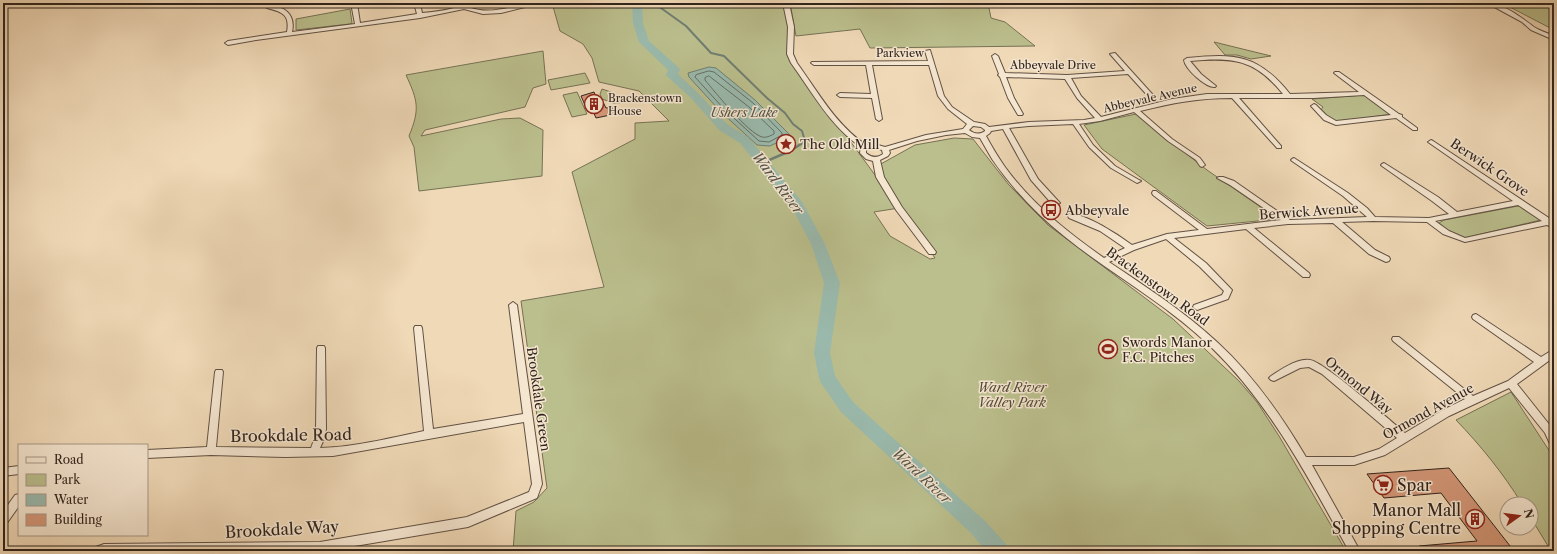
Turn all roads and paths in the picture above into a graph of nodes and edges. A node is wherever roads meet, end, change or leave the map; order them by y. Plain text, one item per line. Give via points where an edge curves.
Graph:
1 (354, 3) edge
2 (417, 3) edge
3 (469, 3) edge
4 (538, 3) edge
5 (786, 3) edge
6 (1490, 3) edge
7 (269, 7) dead end
8 (464, 7) junction
9 (420, 16) junction
10 (358, 25) junction
11 (289, 34) junction
12 (1554, 38) edge
13 (228, 43) dead end
14 (928, 51) dead end
15 (1113, 54) dead end
16 (995, 56) dead end
17 (814, 63) dead end
18 (869, 63) junction
19 (931, 63) junction
20 (1129, 72) junction
21 (1337, 72) dead end
22 (1001, 75) junction
23 (1067, 77) junction
24 (1213, 86) dead end
25 (1365, 93) junction
26 (840, 95) dead end
27 (1150, 95) dead end
28 (1233, 95) junction
29 (875, 96) junction
30 (1288, 96) junction
31 (1314, 106) dead end
32 (1135, 110) junction
33 (1020, 114) dead end
34 (1400, 116) junction
35 (879, 120) dead end
36 (1100, 120) junction
37 (1075, 123) junction
38 (972, 124) junction
39 (1005, 127) junction
40 (988, 129) junction
41 (1415, 129) dead end
42 (967, 131) junction
43 (982, 136) junction
44 (1431, 142) dead end
45 (865, 147) junction
46 (1278, 147) dead end
47 (885, 149) junction
48 (876, 159) junction
49 (1294, 160) dead end
50 (1202, 165) dead end
51 (1384, 165) dead end
52 (1221, 178) dead end
53 (1136, 181) dead end
54 (1156, 193) dead end
55 (1520, 202) junction
56 (1056, 203) dead end
57 (1072, 216) dead end
58 (1456, 216) junction
59 (1334, 220) junction
60 (1373, 220) junction
61 (1429, 220) junction
62 (1288, 222) junction
63 (1552, 224) edge
64 (1249, 228) junction
65 (1205, 231) junction
66 (1167, 236) junction
67 (1131, 248) junction
68 (932, 252) dead end
69 (1386, 259) dead end
70 (1103, 262) junction
71 (1306, 274) dead end
72 (513, 305) dead end
73 (1197, 307) dead end
74 (1476, 317) dead end
75 (418, 328) dead end
76 (1396, 339) dead end
77 (321, 348) dead end
78 (1554, 352) edge
79 (1540, 361) junction
80 (219, 372) dead end
81 (1274, 378) dead end
82 (1511, 382) junction
83 (1472, 400) junction
84 (529, 417) junction
85 (429, 434) junction
86 (1404, 438) junction
87 (1554, 443) edge
88 (211, 451) junction
89 (314, 452) junction
90 (148, 454) edge
91 (1303, 461) junction
92 (18, 470) edge
93 (3, 472) edge
94 (533, 495) joint
95 (18, 499) edge
96 (3, 520) edge
97 (97, 551) edge
98 (1355, 551) edge

1 - 10 street
2 - 9 street
3 - 8 street
4 - 8 street via 493,14 476,12
5 - 45 street via 791,27 790,54 794,63 840,127
6 - 12 street via 1524,21 1533,29
7 - 11 street via 288,15 291,22
8 - 9 street
9 - 10 street
10 - 11 street
11 - 13 street
14 - 19 street, Parkview
15 - 20 street
16 - 22 street
17 - 18 street, Parkview
18 - 19 street, Parkview
18 - 29 street, Parkview
19 - 38 street, Parkview via 942,96 950,108
20 - 23 street, Abbeyvale Drive
20 - 27 street
21 - 25 street
22 - 23 street, Abbeyvale Drive
22 - 33 street
23 - 36 street via 1079,97
24 - 30 street via 1192,70 1187,60 1242,59 1274,78
25 - 30 street, Abbeyvale Avenue
25 - 34 street
26 - 29 street
28 - 30 street, Abbeyvale Avenue
28 - 32 street, Abbeyvale Avenue via 1192,98
28 - 46 street
29 - 35 street, Parkview
31 - 34 street via 1330,122 1336,123
32 - 36 street, Abbeyvale Avenue
32 - 50 street via 1170,140 1198,159
34 - 41 street
36 - 37 street, Abbeyvale Avenue
37 - 39 street, Abbeyvale Avenue
37 - 53 street via 1091,146 1113,166
38 - 40 street, Parkview via 983,125
38 - 42 street via 968,126
39 - 40 street, Abbeyvale Avenue
39 - 56 street via 1035,180
40 - 43 street
42 - 43 street via 975,136
42 - 47 street via 909,141
43 - 70 street, Brackenstown Road via 995,158 1025,195 1066,234
44 - 55 street, Berwick Grove
45 - 47 street via 875,145
45 - 48 street via 862,151 865,156
47 - 48 street via 886,155
48 - 68 street via 880,177 899,208
49 - 60 street via 1311,174 1347,196
51 - 58 street
52 - 62 street
54 - 65 street
55 - 58 street, Berwick Avenue
55 - 63 street, Berwick Grove
57 - 67 street via 1098,225
58 - 61 street, Berwick Avenue
59 - 60 street, Berwick Avenue
59 - 62 street, Berwick Avenue
59 - 69 street via 1372,252
60 - 61 street, Berwick Avenue
61 - 63 street via 1454,238 1465,240
62 - 64 street, Berwick Avenue
64 - 65 street, Berwick Avenue
64 - 71 street
65 - 66 street, Berwick Avenue
66 - 67 street, Berwick Avenue
66 - 73 street via 1203,265 1228,290 1225,296
67 - 70 street, Berwick Avenue
70 - 91 street, Brackenstown Road via 1180,315 1215,345 1268,404
72 - 84 street, Brookdale Green
74 - 79 street
75 - 85 street
76 - 83 street
77 - 89 street via 321,429
78 - 79 street, Ormond Avenue
79 - 82 street, Ormond Avenue
80 - 88 street
81 - 86 street, Ormond Way via 1298,365 1310,363 1325,372
82 - 83 street, Ormond Avenue
82 - 87 street via 1549,431
83 - 86 street, Ormond Avenue
84 - 85 street, Brookdale Road
84 - 94 street, Brookdale Green via 537,484
85 - 89 street, Brookdale Road via 361,448
86 - 91 street, Ormond Avenue via 1382,452 1354,461
88 - 89 street, Brookdale Road
88 - 90 street, Brookdale Road
91 - 98 street, Brackenstown Road
92 - 93 street
94 - 97 street, Brookdale Way via 468,522 320,547
95 - 96 street

